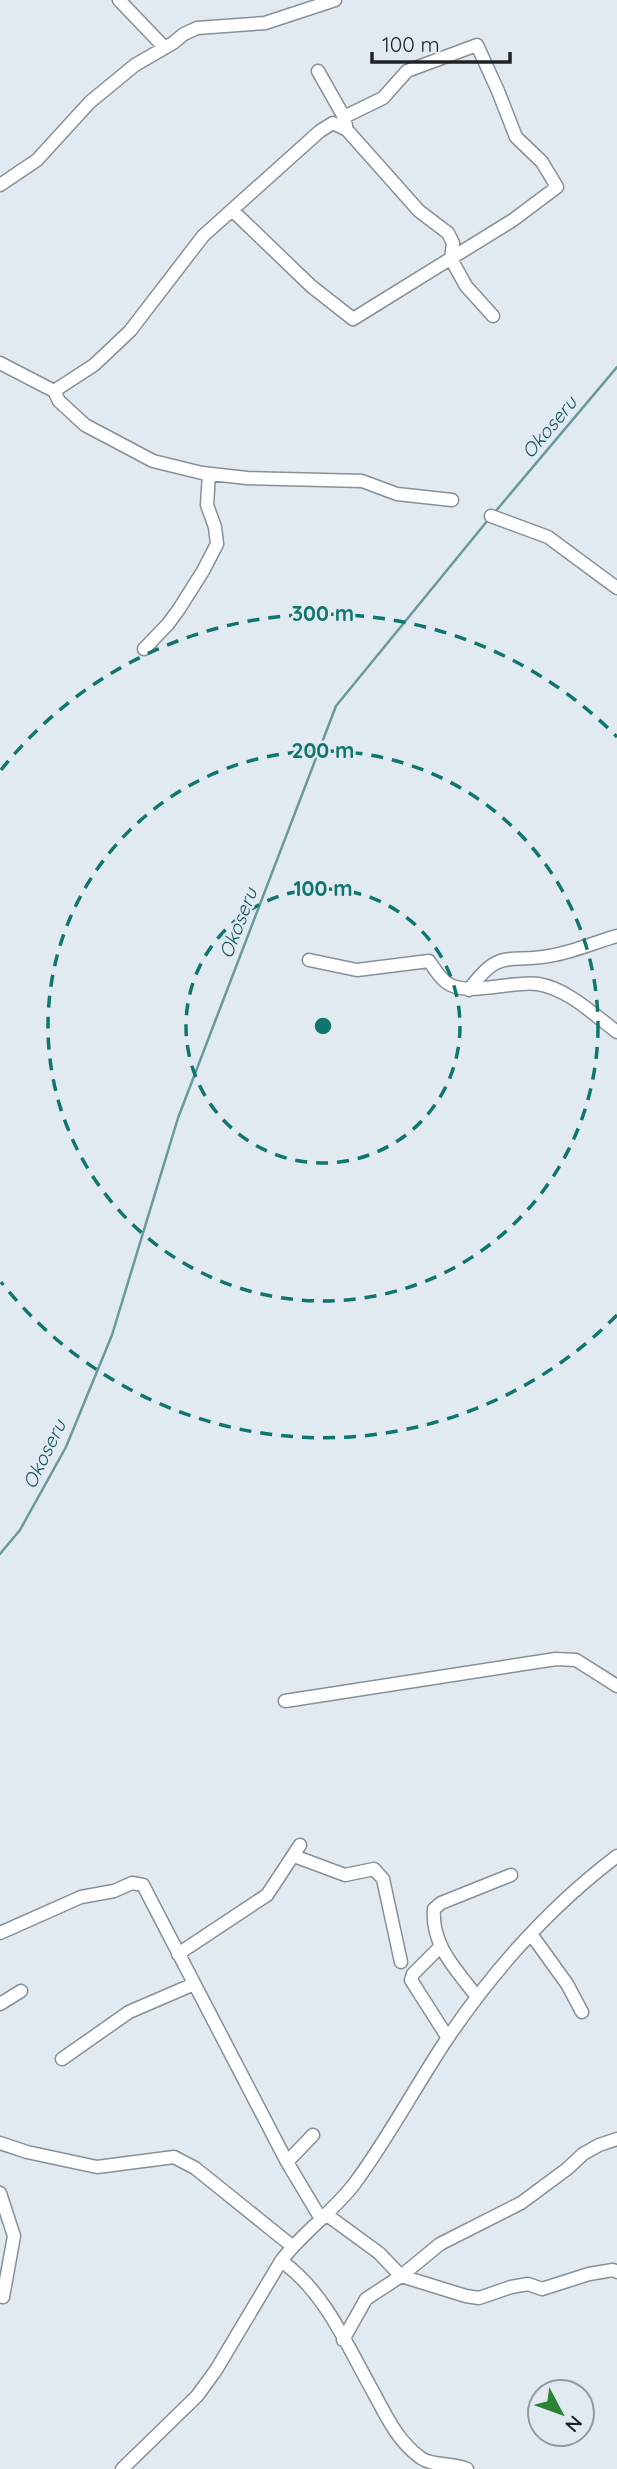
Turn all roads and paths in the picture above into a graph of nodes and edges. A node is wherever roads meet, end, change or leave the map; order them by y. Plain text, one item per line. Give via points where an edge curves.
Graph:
1 (120, 0) edge
2 (335, 0) edge
3 (164, 47) junction
4 (318, 71) dead end
5 (346, 124) junction
6 (0, 185) edge
7 (232, 210) junction
8 (451, 259) junction
9 (493, 316) dead end
10 (0, 363) edge
11 (54, 391) junction
12 (209, 474) junction
13 (452, 500) dead end
14 (491, 516) dead end
15 (617, 588) edge
16 (144, 649) dead end
17 (617, 936) edge
18 (309, 960) dead end
19 (468, 990) junction
20 (617, 1032) edge
21 (617, 1686) edge
22 (285, 1700) dead end
23 (617, 1856) edge
24 (511, 1875) dead end
25 (0, 1933) edge
26 (531, 1934) junction
27 (440, 1947) junction
28 (178, 1954) junction
29 (401, 1962) dead end
30 (194, 1984) junction
31 (21, 1991) dead end
32 (477, 1997) junction
33 (0, 2004) edge
34 (582, 2012) dead end
35 (448, 2038) junction
36 (62, 2059) dead end
37 (313, 2135) dead end
38 (617, 2139) edge
39 (0, 2143) edge
40 (287, 2162) junction
41 (0, 2193) edge
42 (324, 2217) junction
43 (292, 2246) junction
44 (281, 2260) junction
45 (617, 2272) edge
46 (401, 2276) junction
47 (3, 2297) dead end
48 (343, 2340) junction
49 (419, 2464) edge
50 (122, 2469) edge
51 (467, 2469) edge

1 - 3 street
2 - 3 street via 265,23 197,28
3 - 6 street via 90,102 37,160
4 - 5 street
5 - 7 street via 333,123 320,131
5 - 8 street via 419,211 448,233 453,243
5 - 8 street via 383,99 407,71 477,45 516,138 542,162 557,187
7 - 8 street via 311,286 353,319
7 - 11 street via 203,236 130,331 94,365
8 - 9 street via 466,286
10 - 11 street
11 - 12 street via 85,425 124,447 153,461
12 - 13 street via 362,481 397,494
12 - 16 street via 207,505 217,544 179,609
14 - 15 street via 548,537
17 - 19 street via 553,956 505,958 483,970
18 - 19 street via 357,970 429,961 447,984
19 - 20 street via 537,984 565,993
21 - 22 street via 576,1660 556,1659
23 - 26 street
24 - 27 street via 434,1909
25 - 28 street via 81,1897 138,1883 150,1895
26 - 32 street
26 - 34 street via 568,1984
27 - 32 street
27 - 35 street via 411,1980
28 - 29 street via 267,1895 297,1850 345,1875 379,1872
28 - 30 street
30 - 36 street via 129,2012
30 - 40 street
31 - 33 street
32 - 35 street
35 - 42 street via 387,2137
37 - 40 street
38 - 46 street via 583,2154 521,2203 440,2244
39 - 43 street via 97,2166 174,2157 195,2168
40 - 42 street
41 - 47 street via 14,2236
42 - 43 street
42 - 46 street via 379,2253
43 - 44 street
44 - 48 street via 300,2274 321,2301
44 - 50 street via 197,2396
45 - 46 street via 589,2274 542,2289 528,2284 510,2287 479,2298
46 - 48 street via 366,2299
48 - 49 street
49 - 51 street

